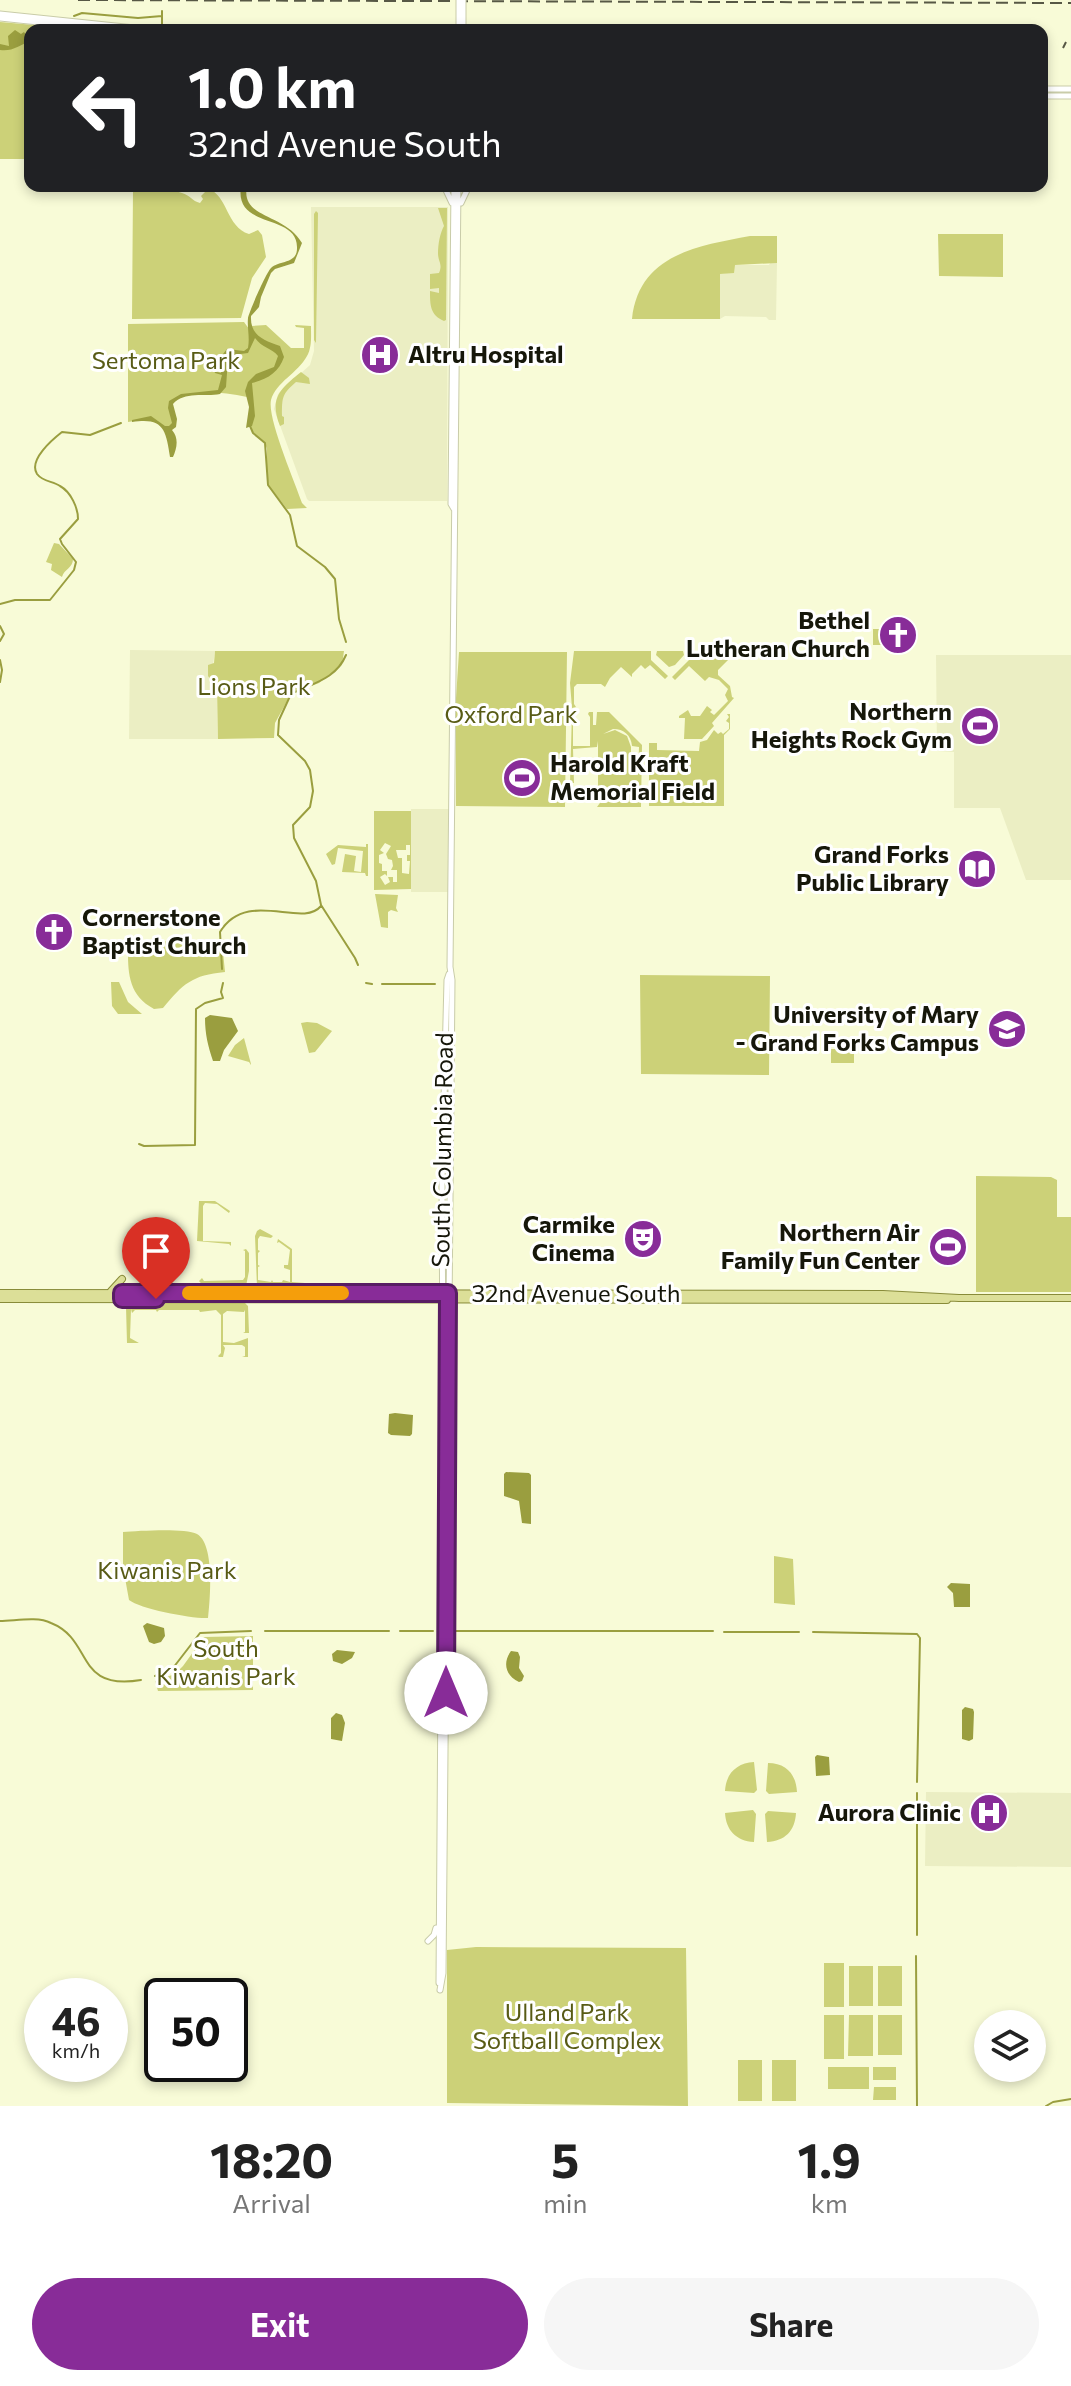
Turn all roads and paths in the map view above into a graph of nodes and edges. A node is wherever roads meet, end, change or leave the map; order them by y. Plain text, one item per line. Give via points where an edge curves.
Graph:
1 (461, 0) edge
2 (0, 16) edge
3 (65, 24) edge
4 (88, 24) edge
5 (461, 24) edge
6 (1048, 89) edge
7 (1071, 89) edge
8 (1048, 96) edge
9 (1071, 96) edge
10 (447, 192) edge
11 (456, 192) edge
12 (466, 192) edge
13 (456, 212) junction
14 (453, 236) junction
15 (459, 247) junction
16 (454, 506) junction
17 (122, 1279) dead end
18 (108, 1293) junction
19 (564, 1293) junction
20 (0, 1296) edge
21 (122, 1296) junction
22 (445, 1297) junction
23 (606, 1297) junction
24 (1048, 1298) junction
25 (1071, 1299) edge
26 (502, 1300) junction
27 (442, 1338) junction
28 (443, 1374) junction
29 (449, 1379) junction
30 (449, 1416) junction
31 (439, 1847) junction
32 (444, 1864) junction
33 (438, 1919) junction
34 (428, 1941) dead end

1 - 5 main road, bridge
2 - 3 main road
2 - 4 main road
6 - 7 main road
8 - 9 main road
10 - 13 main road
11 - 13 main road, South Columbia Road
12 - 13 main road
13 - 14 main road, South Columbia Road
13 - 15 main road, South Columbia Road
14 - 15 main road
14 - 16 main road, South Columbia Road
15 - 16 main road, South Columbia Road
16 - 22 main road, South Columbia Road
17 - 18 main road
18 - 20 main road, 32nd Avenue South
18 - 21 main road, 32nd Avenue South
19 - 22 main road, 32nd Avenue South
19 - 23 main road, 32nd Avenue South
19 - 26 main road
20 - 21 main road, 32nd Avenue South
21 - 22 main road, 32nd Avenue South
22 - 26 main road, 32nd Avenue South
22 - 27 main road, South Columbia Road
22 - 29 main road, South Columbia Road
23 - 24 main road, 32nd Avenue South
23 - 26 main road, 32nd Avenue South
24 - 25 main road
24 - 25 main road, 32nd Avenue South
27 - 28 main road, South Columbia Road
27 - 29 main road
28 - 30 main road
28 - 31 main road, South Columbia Road
29 - 30 main road, South Columbia Road
30 - 32 main road, South Columbia Road
31 - 32 main road
31 - 33 main road, South Columbia Road
32 - 33 main road, South Columbia Road via 440,1990
33 - 34 main road

